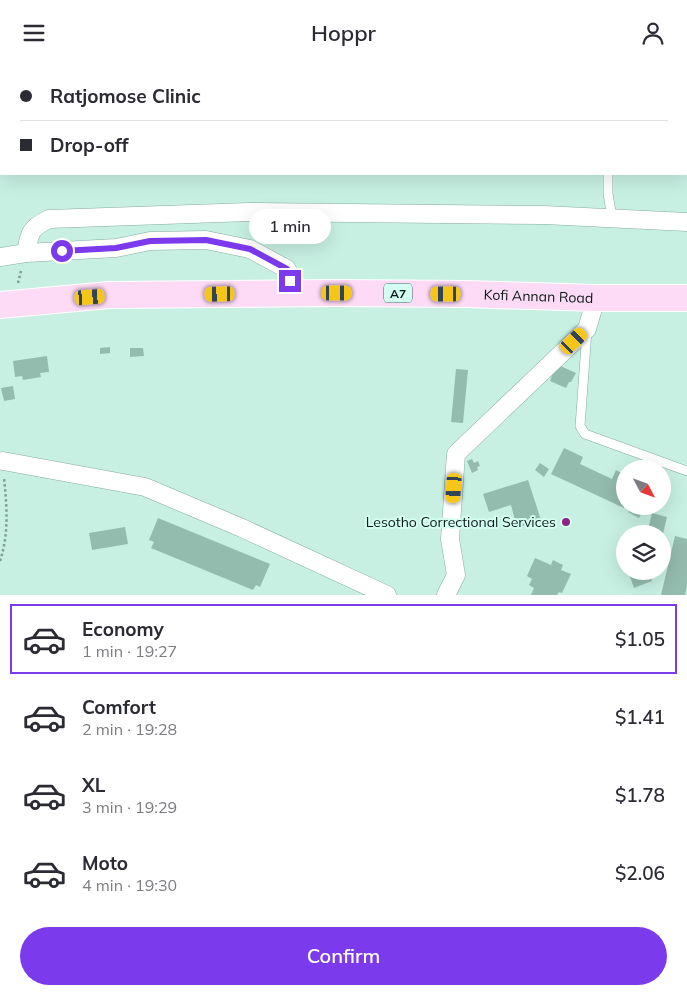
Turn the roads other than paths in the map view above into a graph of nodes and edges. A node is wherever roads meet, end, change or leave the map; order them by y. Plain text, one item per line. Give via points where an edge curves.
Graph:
1 (608, 175) edge
2 (612, 217) junction
3 (687, 222) edge
4 (26, 253) junction
5 (0, 257) edge
6 (293, 293) junction
7 (596, 298) junction
8 (687, 298) edge
9 (6, 304) edge
10 (587, 329) junction
11 (3, 461) road end
12 (687, 471) edge
13 (387, 595) edge
14 (446, 595) edge

1 - 2 lane
2 - 3 street
2 - 4 street via 249,213 49,219 37,225 29,235
4 - 5 street
4 - 6 street via 116,248 150,241 206,240 250,249 287,269
6 - 7 main road, Kofi Annan Road / A7
6 - 9 main road, Kofi Annan Road / A7 via 109,295
7 - 8 main road, Kofi Annan Road / A7
7 - 10 street
10 - 12 lane via 582,431
10 - 14 street via 456,454 450,539 456,575
11 - 13 street via 145,487

